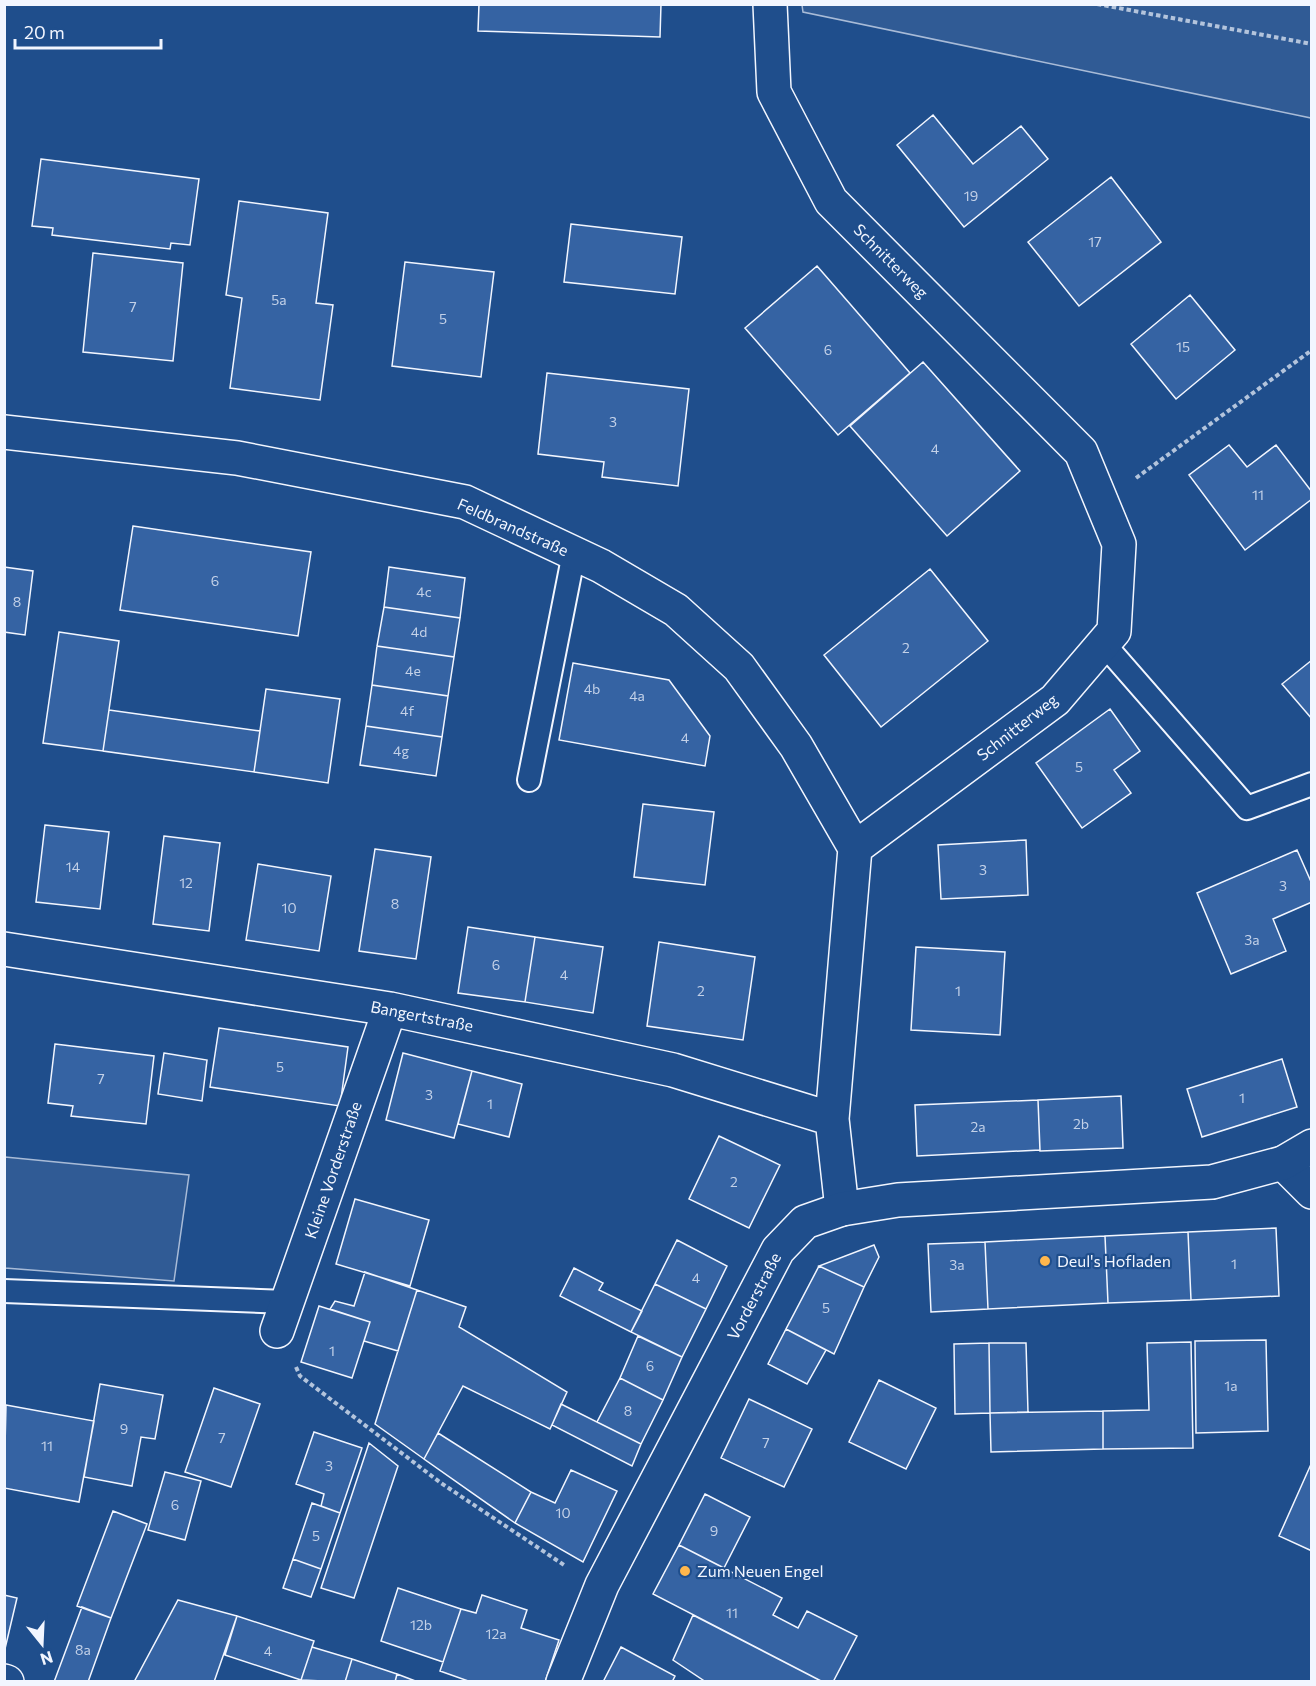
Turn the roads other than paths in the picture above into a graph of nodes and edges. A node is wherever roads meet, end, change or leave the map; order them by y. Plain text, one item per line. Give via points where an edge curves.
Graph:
1 (770, 4) edge
2 (4, 432) edge
3 (574, 553) junction
4 (1103, 643) junction
5 (529, 780) dead end
6 (1311, 784) edge
7 (855, 848) junction
8 (4, 949) edge
9 (390, 1009) junction
10 (831, 1119) junction
11 (1311, 1146) edge
12 (1283, 1163) junction
13 (1311, 1192) edge
14 (842, 1209) junction
15 (4, 1292) edge
16 (282, 1316) joint
17 (563, 1682) edge

1 - 4 street, Schnitterweg via 774,92 831,201 1081,452 1119,544 1114,630
2 - 3 street, Feldbrandstraße via 237,458 465,502
3 - 5 lane
3 - 7 street, Feldbrandstraße via 676,610 739,667 796,746
4 - 6 lane via 1247,808
4 - 7 street, Schnitterweg via 1055,700
7 - 10 street
8 - 9 street, Bangertstraße
9 - 10 street, Bangertstraße via 673,1070
9 - 16 street, Kleine Vorderstraße
10 - 14 street
11 - 12 street, Vorderstraße
12 - 13 street
12 - 14 street, Vorderstraße via 1212,1182 898,1200
14 - 17 street, Vorderstraße via 805,1222 778,1250 602,1585
15 - 16 lane

